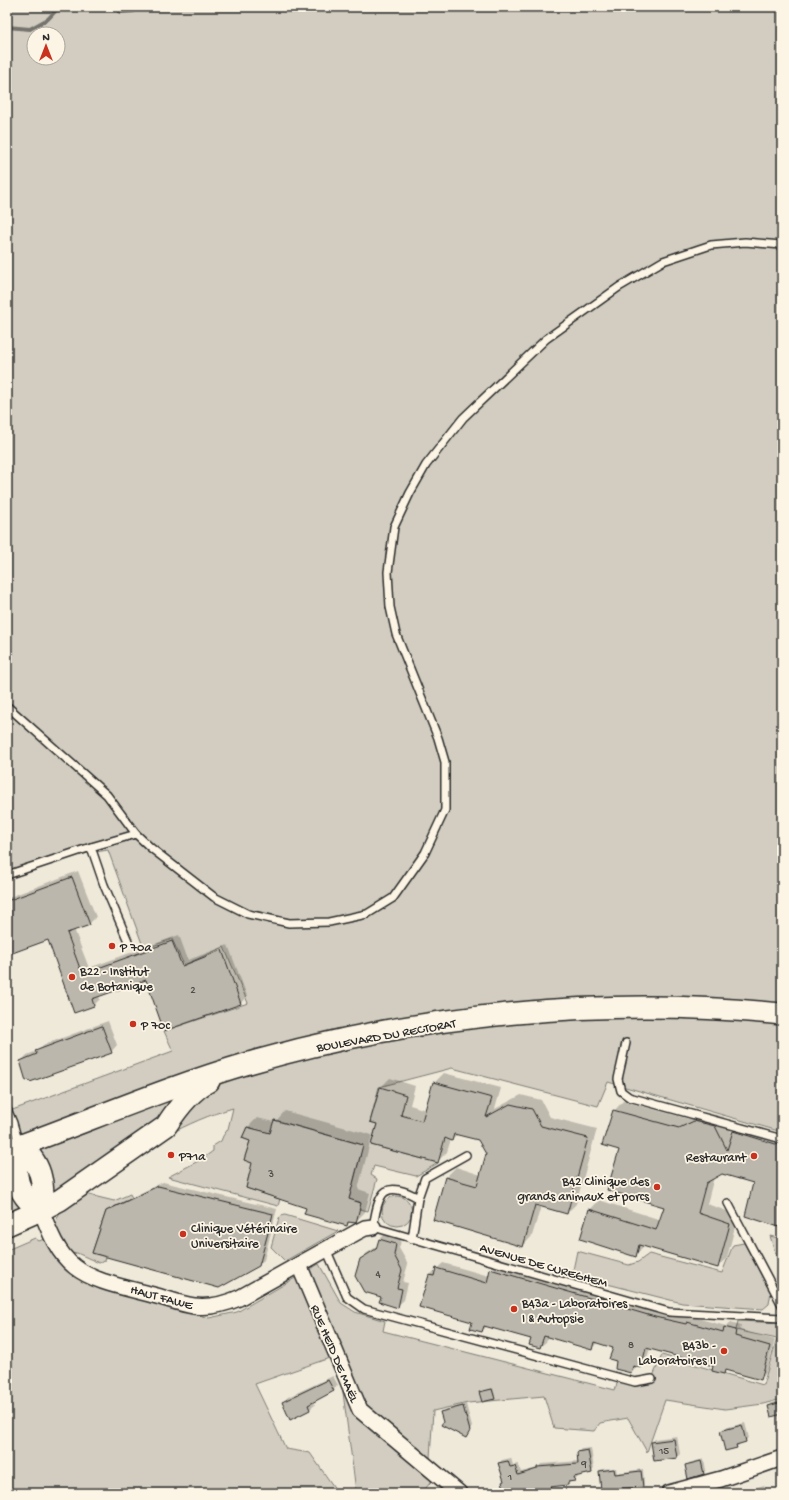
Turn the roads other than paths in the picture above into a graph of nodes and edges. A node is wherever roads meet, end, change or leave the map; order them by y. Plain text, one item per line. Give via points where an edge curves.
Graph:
1 (782, 245) edge
2 (7, 706) edge
3 (136, 834) junction
4 (91, 847) junction
5 (7, 875) edge
6 (128, 941) dead end
7 (782, 1014) edge
8 (626, 1043) dead end
9 (248, 1063) junction
10 (7, 1109) edge
11 (782, 1139) edge
12 (13, 1149) edge
13 (466, 1155) dead end
14 (418, 1198) junction
15 (728, 1203) dead end
16 (41, 1210) junction
17 (7, 1225) edge
18 (373, 1228) junction
19 (412, 1239) junction
20 (326, 1249) junction
21 (298, 1265) junction
22 (782, 1305) edge
23 (782, 1318) edge
24 (652, 1379) dead end
25 (782, 1458) edge
26 (459, 1493) edge
27 (669, 1493) edge

1 - 3 lane via 745,242 711,245 663,261 619,287 546,340 463,418 426,465 394,527 388,572 389,600 396,634 438,738 445,762 445,810 425,853 393,898 367,914 329,922 289,923 248,914 214,897 150,848
2 - 3 lane via 108,795
3 - 4 lane
4 - 5 lane
4 - 6 lane
7 - 9 main road, BOULEVARD DU RECTORAT via 670,1007 532,1013 412,1027 325,1044
8 - 11 lane via 618,1079 621,1091 629,1097
9 - 12 main road, BOULEVARD DU RECTORAT via 173,1088
9 - 16 main road via 202,1085 179,1107 166,1126 60,1200
10 - 12 lane via 13,1123
12 - 16 main road via 32,1156 38,1168 44,1187
13 - 14 lane via 425,1178
14 - 18 lane via 409,1192 388,1190 381,1196
14 - 19 lane
15 - 22 lane
16 - 17 main road
16 - 21 street, HAUT FAWE via 51,1235 74,1267 99,1279 194,1306 230,1302
18 - 19 lane, AVENUE DE CUREGHEM
18 - 20 street, HAUT FAWE via 365,1228
19 - 23 lane, AVENUE DE CUREGHEM via 669,1312
20 - 21 street, HAUT FAWE
20 - 24 lane via 347,1297 364,1310 635,1382
21 - 26 street, RUE HEID DE MAËL via 360,1410
25 - 27 street via 721,1480

